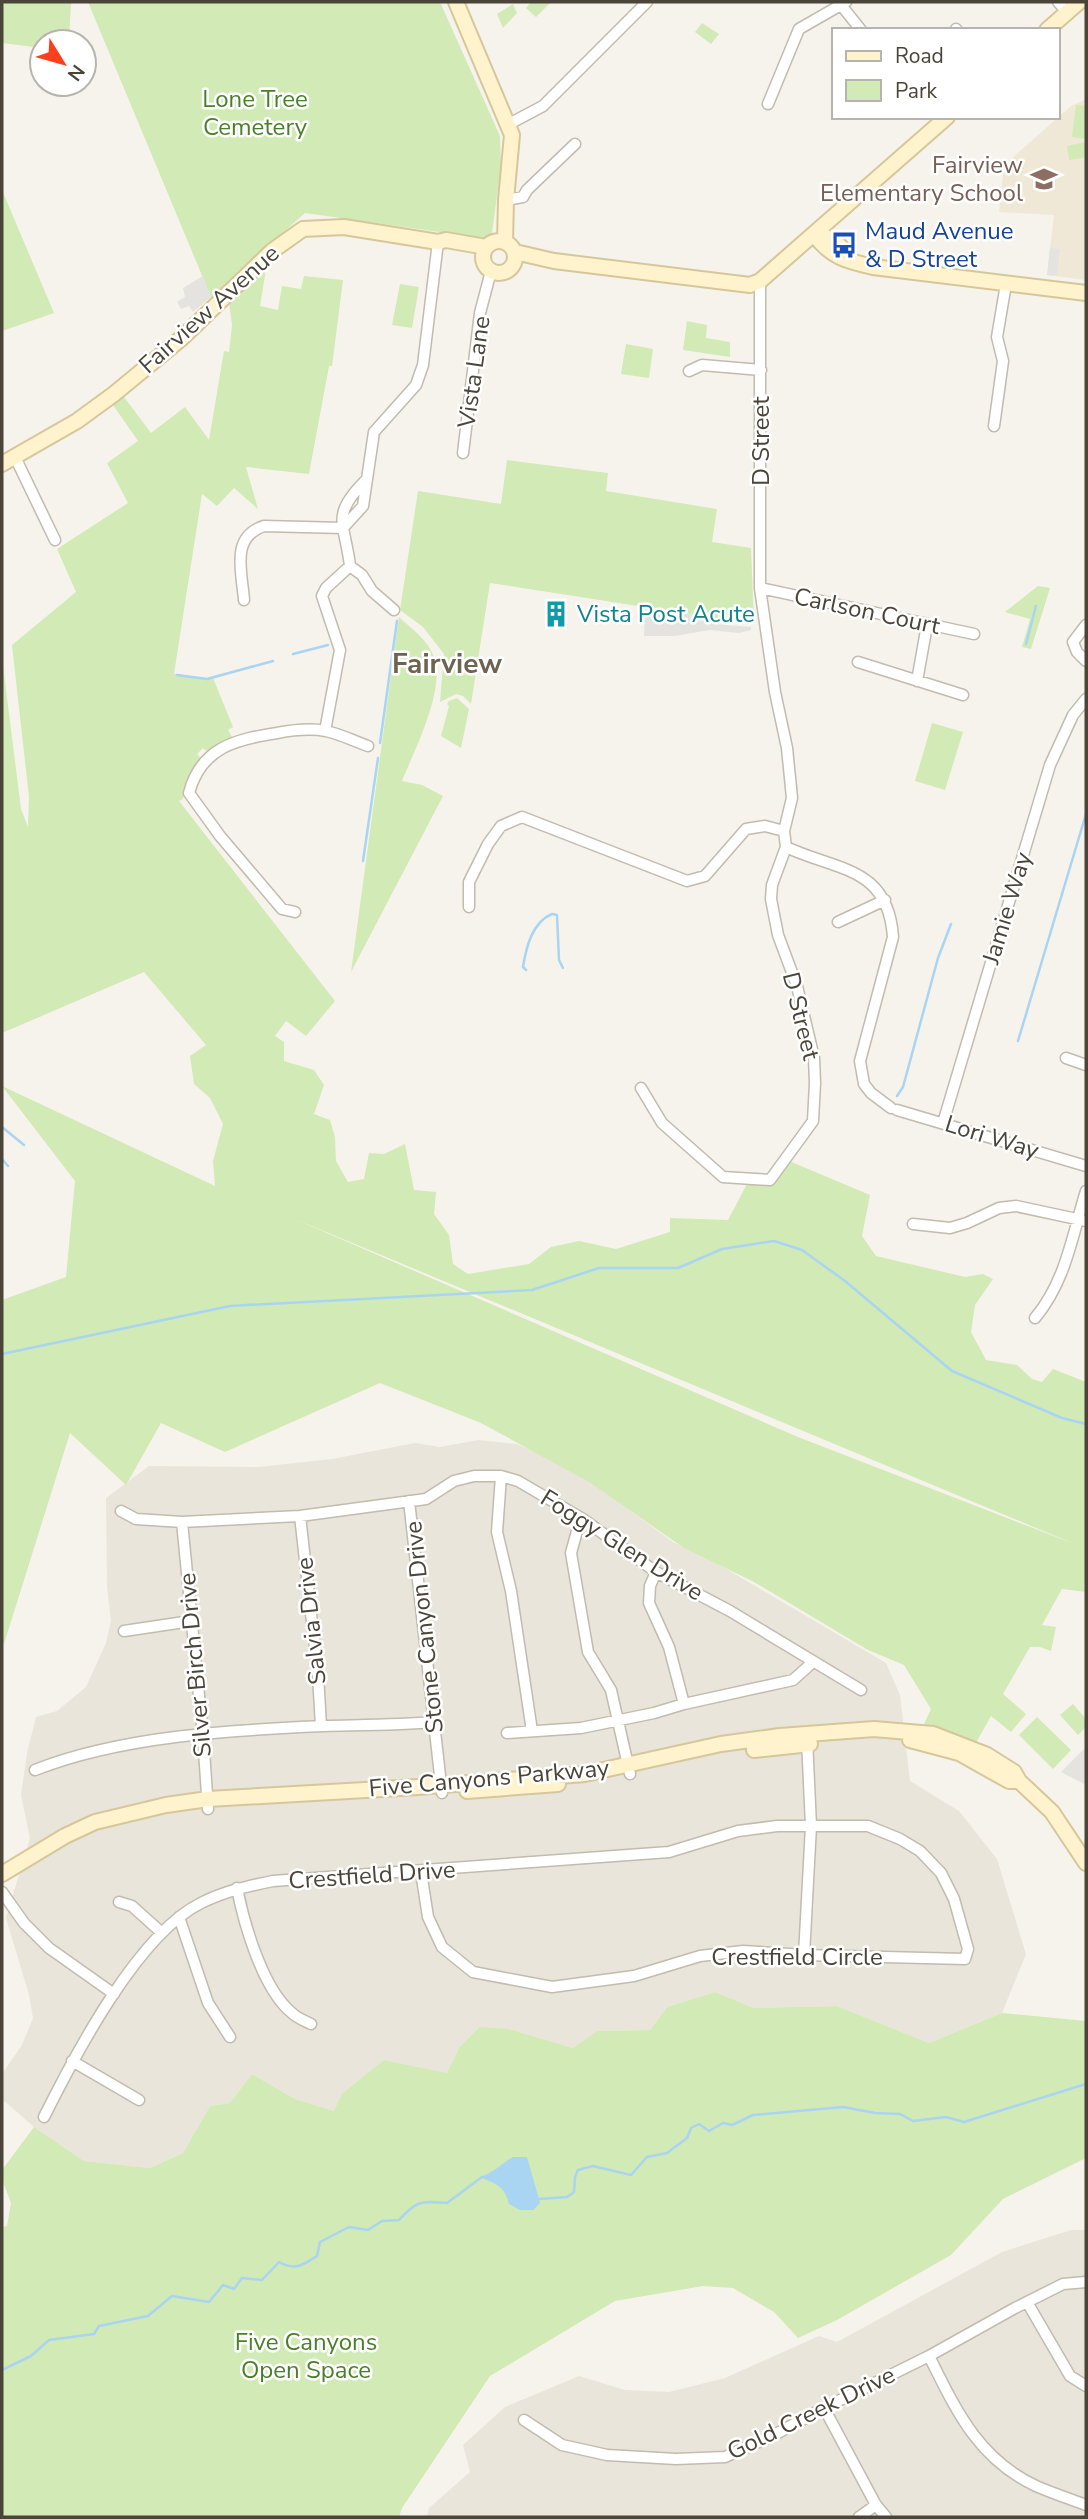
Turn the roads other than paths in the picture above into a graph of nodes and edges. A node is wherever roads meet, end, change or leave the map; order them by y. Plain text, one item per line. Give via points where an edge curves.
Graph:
1 (456, 2) edge
2 (647, 2) edge
3 (1079, 2) edge
4 (843, 3) edge
5 (1063, 7) edge
6 (860, 28) edge
7 (1048, 28) edge
8 (768, 104) dead end
9 (945, 119) edge
10 (509, 124) junction
11 (575, 144) dead end
12 (506, 200) junction
13 (814, 234) junction
14 (438, 242) junction
15 (500, 250) junction
16 (794, 251) junction
17 (829, 251) junction
18 (850, 260) junction
19 (495, 272) junction
20 (760, 281) junction
21 (1006, 284) junction
22 (1086, 293) edge
23 (761, 370) junction
24 (689, 371) dead end
25 (994, 426) dead end
26 (463, 453) dead end
27 (8, 461) edge
28 (365, 481) junction
29 (344, 508) junction
30 (356, 515) junction
31 (343, 528) junction
32 (55, 540) dead end
33 (350, 566) junction
34 (760, 588) junction
35 (244, 600) dead end
36 (394, 610) dead end
37 (927, 625) junction
38 (1086, 625) edge
39 (974, 634) dead end
40 (1086, 661) edge
41 (858, 662) dead end
42 (917, 681) junction
43 (963, 695) dead end
44 (1086, 699) edge
45 (325, 731) junction
46 (368, 746) dead end
47 (784, 831) junction
48 (786, 847) junction
49 (885, 900) junction
50 (469, 907) dead end
51 (295, 912) dead end
52 (838, 922) dead end
53 (1066, 1058) dead end
54 (1086, 1065) edge
55 (641, 1088) dead end
56 (943, 1123) junction
57 (1086, 1166) edge
58 (1086, 1191) edge
59 (1082, 1220) edge
60 (913, 1224) dead end
61 (1035, 1318) dead end
62 (501, 1476) junction
63 (410, 1501) junction
64 (121, 1511) dead end
65 (300, 1516) junction
66 (583, 1519) junction
67 (182, 1522) junction
68 (656, 1572) junction
69 (191, 1621) junction
70 (124, 1631) dead end
71 (813, 1662) junction
72 (862, 1690) dead end
73 (684, 1704) junction
74 (618, 1721) junction
75 (435, 1722) junction
76 (321, 1726) junction
77 (532, 1731) junction
78 (507, 1733) dead end
79 (203, 1735) junction
80 (807, 1739) junction
81 (629, 1769) junction
82 (35, 1770) dead end
83 (441, 1789) junction
84 (208, 1804) junction
85 (811, 1826) junction
86 (1085, 1857) edge
87 (421, 1872) junction
88 (2, 1874) edge
89 (2, 1882) edge
90 (236, 1888) junction
91 (2, 1892) edge
92 (119, 1902) dead end
93 (179, 1917) junction
94 (162, 1933) junction
95 (804, 1955) junction
96 (114, 1994) junction
97 (311, 2024) dead end
98 (230, 2037) dead end
99 (72, 2061) junction
100 (139, 2100) dead end
101 (44, 2117) dead end
102 (1086, 2282) edge
103 (1027, 2302) junction
104 (929, 2356) junction
105 (1086, 2386) edge
106 (824, 2408) junction
107 (524, 2420) dead end
108 (876, 2505) junction
109 (1086, 2505) edge
110 (859, 2517) edge
111 (887, 2517) edge

1 - 10 main road
2 - 10 street via 543,106
3 - 5 main road
4 - 6 street
4 - 8 street via 799,29
5 - 7 main road
9 - 13 main road
10 - 12 main road
11 - 12 street via 523,197
12 - 15 main road via 507,224
13 - 16 main road
13 - 17 main road
13 - 18 main road via 827,236
14 - 15 main road, Fairview Avenue
14 - 27 main road, Fairview Avenue via 344,227 303,229 279,245 183,337 114,394
14 - 28 street via 423,366 416,385 374,432
15 - 19 main road via 485,265
15 - 19 main road via 509,270
15 - 20 main road, Fairview Avenue via 545,263 750,285
16 - 17 main road
16 - 20 main road
17 - 18 main road
18 - 21 main road
19 - 26 street, Vista Lane via 481,313
20 - 23 street, D Street
21 - 22 main road
21 - 25 street via 997,337 1003,361
23 - 24 street via 702,365
23 - 34 street, D Street
27 - 32 street
28 - 29 street
28 - 30 street via 363,506
29 - 30 street
29 - 31 street
30 - 31 street
31 - 33 street
31 - 35 street via 264,526 253,530 240,550
33 - 36 street
33 - 45 street via 322,596 340,650
34 - 37 street, Carlson Court
34 - 47 street, D Street via 792,798
37 - 39 street, Carlson Court
37 - 42 street
38 - 40 street via 1073,642
41 - 42 street
42 - 43 street
44 - 56 street, Jamie Way via 1073,715 1050,765
45 - 46 street
45 - 51 street via 298,730 230,742 211,756 192,781 189,793 282,909
47 - 48 street, D Street
47 - 50 street via 746,828 705,876 687,881 522,817 501,826 488,844 470,882
48 - 49 street via 858,873
48 - 55 street, D Street via 772,885 772,911 814,1058 813,1121 770,1180 723,1177 662,1123
49 - 52 street
49 - 56 street, Lori Way via 893,937 860,1061 864,1084 894,1109
53 - 54 street
56 - 57 street, Lori Way
58 - 59 street
59 - 60 street via 1016,1206 950,1228
59 - 61 street via 1055,1291
62 - 63 street, Foggy Glen Drive via 454,1481 426,1499
62 - 66 street, Foggy Glen Drive
62 - 77 street via 497,1532 511,1591
63 - 65 street, Stone Canyon Drive
63 - 75 street, Stone Canyon Drive
64 - 67 street, Stone Canyon Drive via 136,1519
65 - 67 street, Stone Canyon Drive
65 - 76 street, Salvia Drive
66 - 68 street, Foggy Glen Drive
66 - 74 street via 571,1553 588,1652 611,1690
67 - 69 street, Silver Birch Drive
68 - 71 street, Foggy Glen Drive
68 - 73 street via 649,1603 670,1647
69 - 70 street
69 - 79 street, Silver Birch Drive
71 - 72 street, Foggy Glen Drive
71 - 73 street via 793,1680
73 - 74 street
74 - 77 street
74 - 81 street
75 - 76 street
75 - 83 street, Stone Canyon Drive
76 - 79 street
77 - 78 street
79 - 82 street via 111,1747
79 - 84 street, Silver Birch Drive
80 - 81 main road, Five Canyons Parkway via 721,1744
80 - 85 street
80 - 86 main road, Five Canyons Parkway via 874,1729 933,1734 986,1755 1014,1772 1052,1812
81 - 83 main road, Five Canyons Parkway
83 - 84 main road, Five Canyons Parkway
84 - 88 main road, Five Canyons Parkway via 155,1807 95,1822
84 - 89 main road, Five Canyons Parkway via 109,1826 62,1844
85 - 87 street, Crestfield Drive via 738,1831 668,1852
85 - 95 street
85 - 95 street, Crestfield Circle via 868,1826 920,1851 941,1873 954,1899 968,1949 965,1959
87 - 90 street, Crestfield Drive via 273,1881
87 - 95 street, Crestfield Circle via 428,1917 442,1947 473,1972 552,1987 634,1976 700,1956 743,1951
90 - 93 street, Crestfield Drive
90 - 97 street via 263,1971 292,2013
91 - 96 street via 49,1948
92 - 94 street via 132,1906
93 - 94 street, Crestfield Drive
93 - 98 street via 208,2003
94 - 96 street, Crestfield Drive
96 - 99 street, Crestfield Drive
99 - 100 street
99 - 101 street, Crestfield Drive
102 - 103 street, Gold Creek Drive via 1063,2284
103 - 104 street, Gold Creek Drive
103 - 105 street via 1070,2376
104 - 106 street, Gold Creek Drive
104 - 109 street via 962,2421 984,2450 1015,2475
106 - 107 street, Gold Creek Drive via 725,2457 677,2459 607,2455 562,2445
106 - 108 street
108 - 110 street
108 - 111 street

